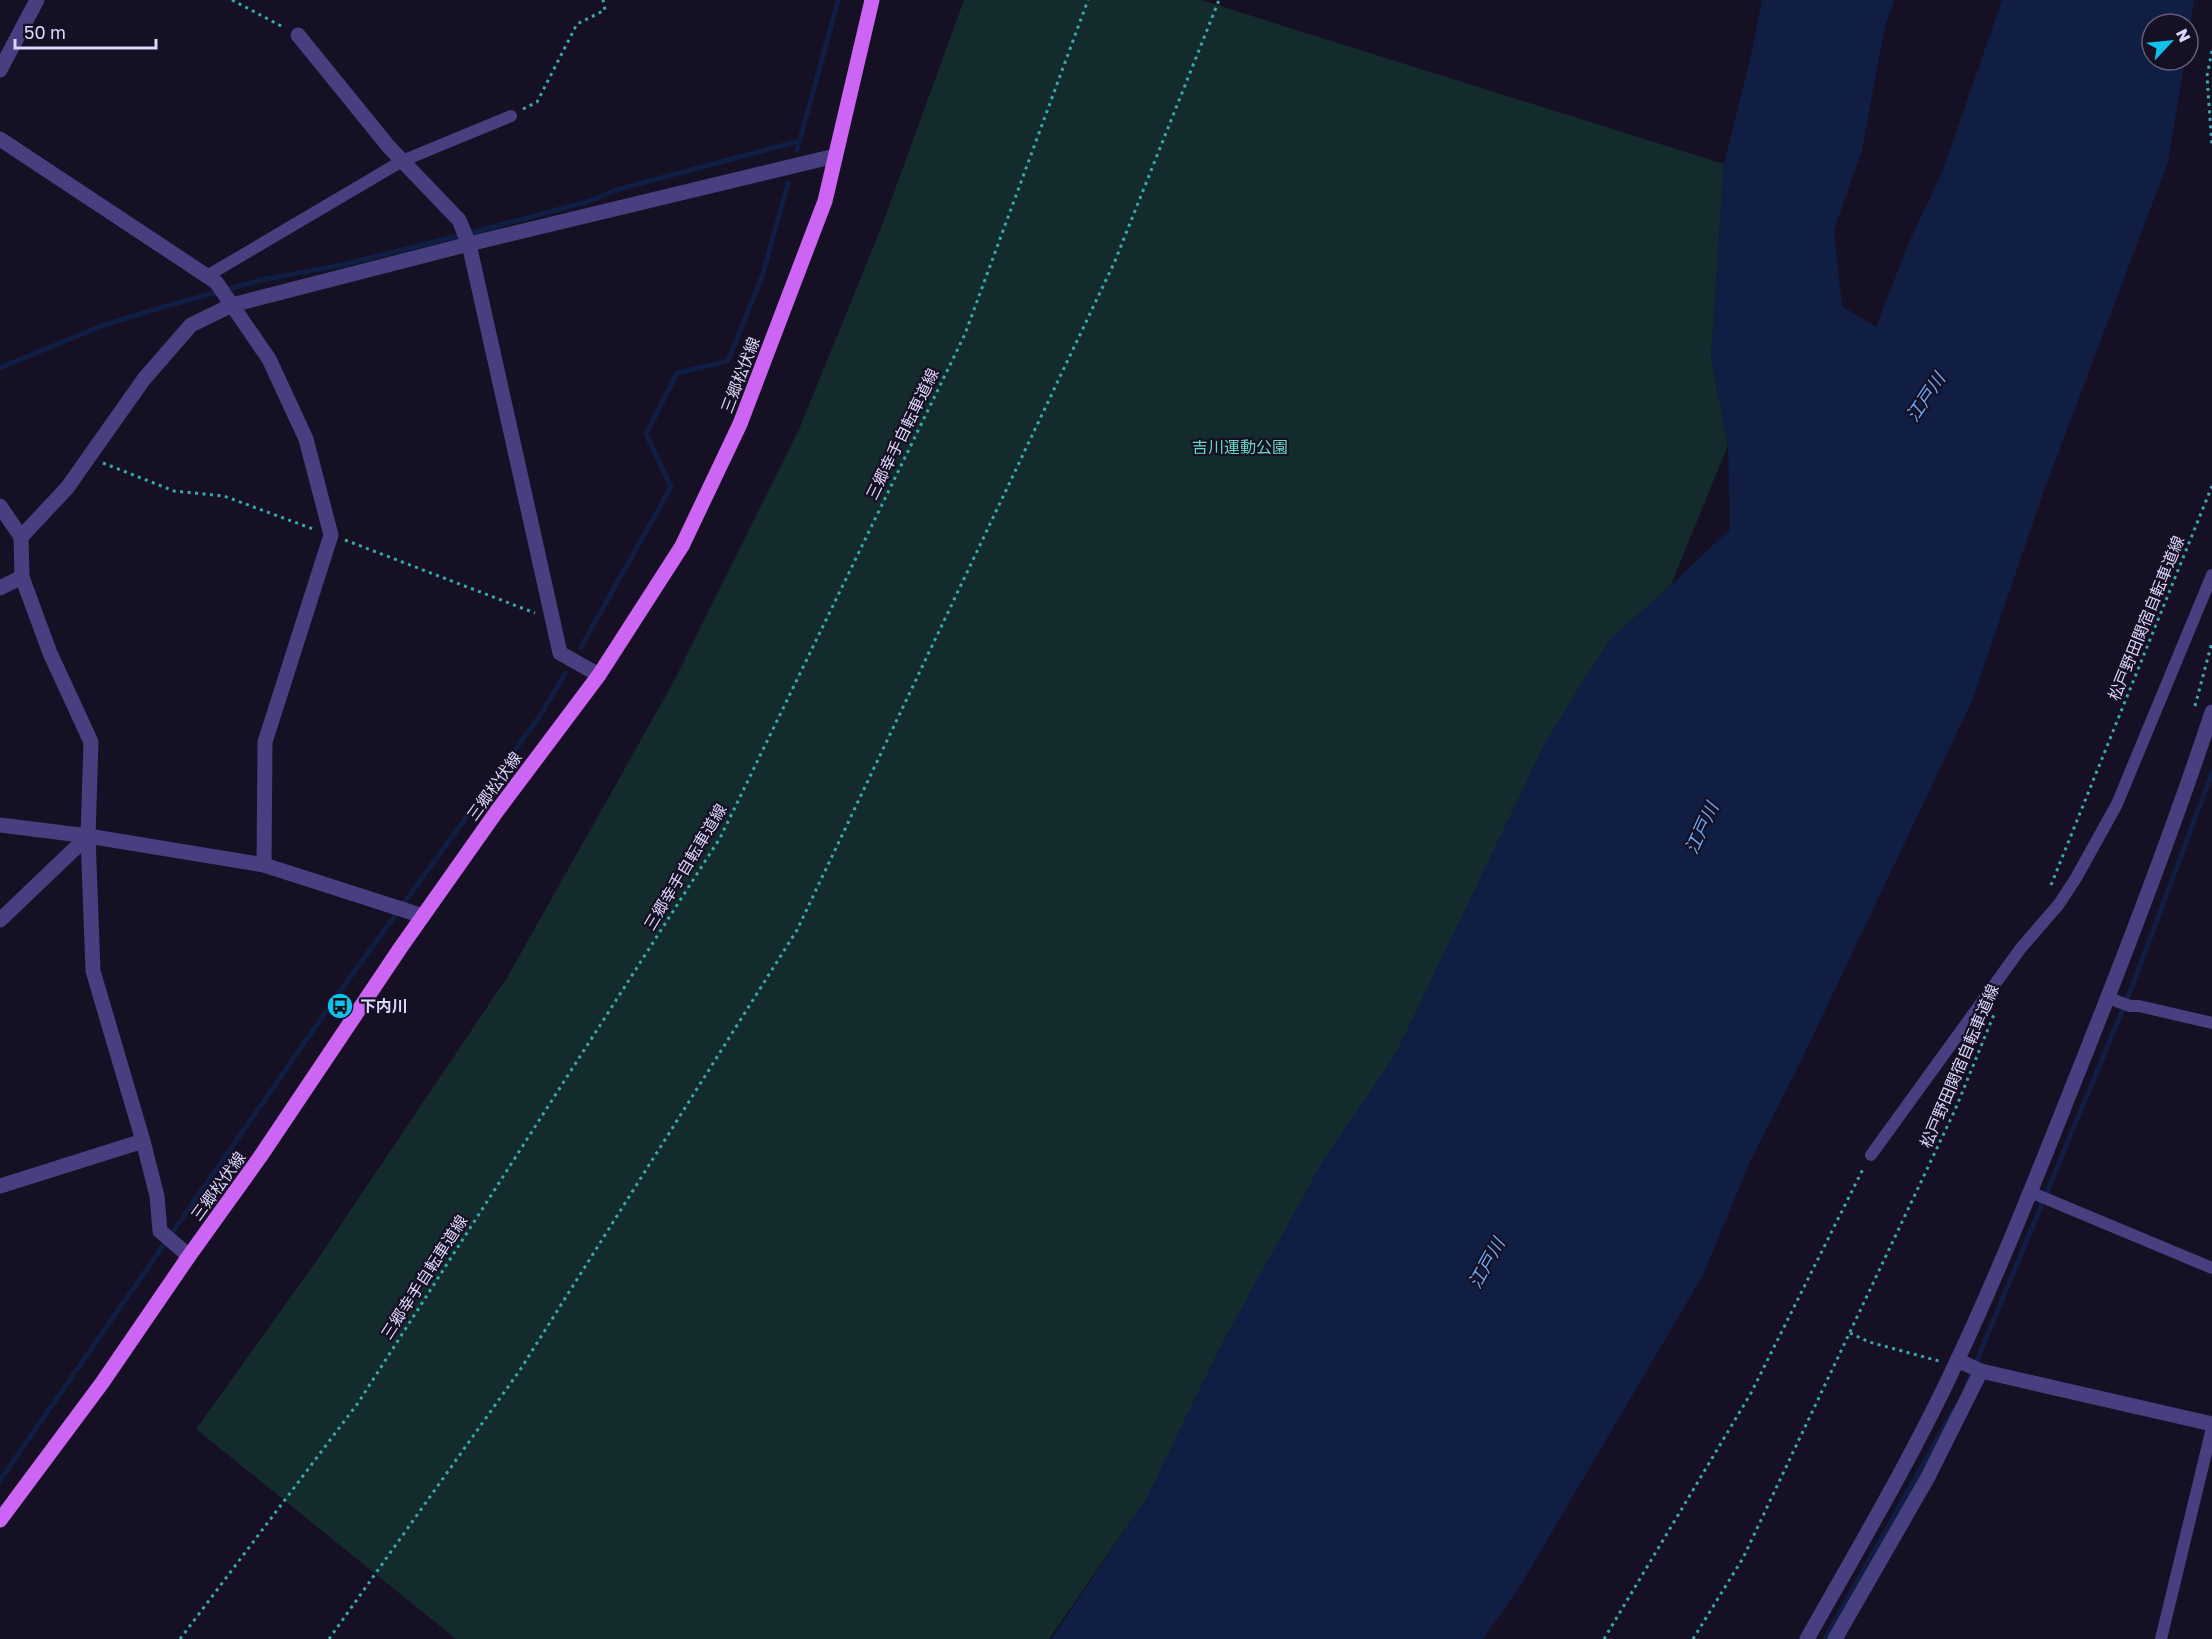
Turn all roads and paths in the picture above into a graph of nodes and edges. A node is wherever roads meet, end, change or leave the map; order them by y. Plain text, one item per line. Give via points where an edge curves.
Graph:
1 (37, 0) edge
2 (232, 0) edge
3 (603, 0) edge
4 (872, 0) edge
5 (1088, 0) edge
6 (1219, 0) edge
7 (298, 35) joint
8 (2212, 51) edge
9 (0, 70) edge
10 (511, 116) joint
11 (0, 139) edge
12 (2212, 147) edge
13 (835, 156) junction
14 (402, 161) junction
15 (469, 244) junction
16 (207, 276) junction
17 (232, 304) junction
18 (2212, 486) edge
19 (0, 506) edge
20 (21, 537) junction
21 (2212, 575) edge
22 (22, 577) junction
23 (0, 588) edge
24 (599, 675) junction
25 (2212, 712) edge
26 (0, 825) edge
27 (88, 836) junction
28 (264, 865) junction
29 (2051, 885) dead end
30 (423, 916) junction
31 (0, 920) edge
32 (2108, 998) junction
33 (2000, 1002) dead end
34 (2212, 1023) edge
35 (143, 1141) junction
36 (1871, 1155) joint
37 (0, 1186) edge
38 (2030, 1192) junction
39 (184, 1251) junction
40 (2212, 1268) edge
41 (1850, 1333) junction
42 (1955, 1365) junction
43 (1981, 1371) junction
44 (2212, 1426) edge
45 (0, 1520) edge
46 (180, 1639) edge
47 (329, 1639) edge
48 (1605, 1639) edge
49 (1693, 1639) edge
50 (1807, 1639) edge
51 (1835, 1639) edge
52 (2161, 1639) edge

1 - 9 street
2 - 7 path
3 - 10 path via 605,10 577,24 537,102
4 - 13 main road, 三郷松伏線
5 - 46 path, 三郷幸手自転車道線 via 965,334 720,838 358,1403
6 - 47 path via 1115,261 797,930 520,1370
7 - 14 street
8 - 12 path via 2207,76
10 - 14 lane
11 - 16 street
13 - 15 street
13 - 24 main road, 三郷松伏線 via 825,201 740,424 682,546
14 - 15 street via 459,220
14 - 16 lane
15 - 17 street
15 - 24 street via 560,653
16 - 17 street
17 - 20 street via 191,324 144,379 68,488
17 - 28 street via 269,360 306,439 332,535 265,742
18 - 29 path, 松戸野田関宿自転車道線
19 - 20 street
20 - 22 street
21 - 36 lane via 2121,794 2076,878
22 - 23 street
22 - 27 street via 50,653 91,742
24 - 30 main road, 三郷松伏線
25 - 32 street
26 - 27 street
27 - 28 street
27 - 31 street
27 - 35 street via 93,971
28 - 30 street
30 - 39 main road, 三郷松伏線 via 260,1157
32 - 34 lane
32 - 38 street
33 - 41 path, 松戸野田関宿自転車道線 via 1955,1110
35 - 37 street
35 - 39 street via 157,1196 160,1231
36 - 48 path via 1751,1393
38 - 40 lane
38 - 42 street
39 - 45 main road, 三郷松伏線 via 102,1383
41 - 42 path via 1891,1349
41 - 49 path, 松戸野田関宿自転車道線 via 1743,1558
42 - 43 street
42 - 50 street via 1906,1463
43 - 44 street
43 - 51 street via 1928,1476
44 - 52 lane

